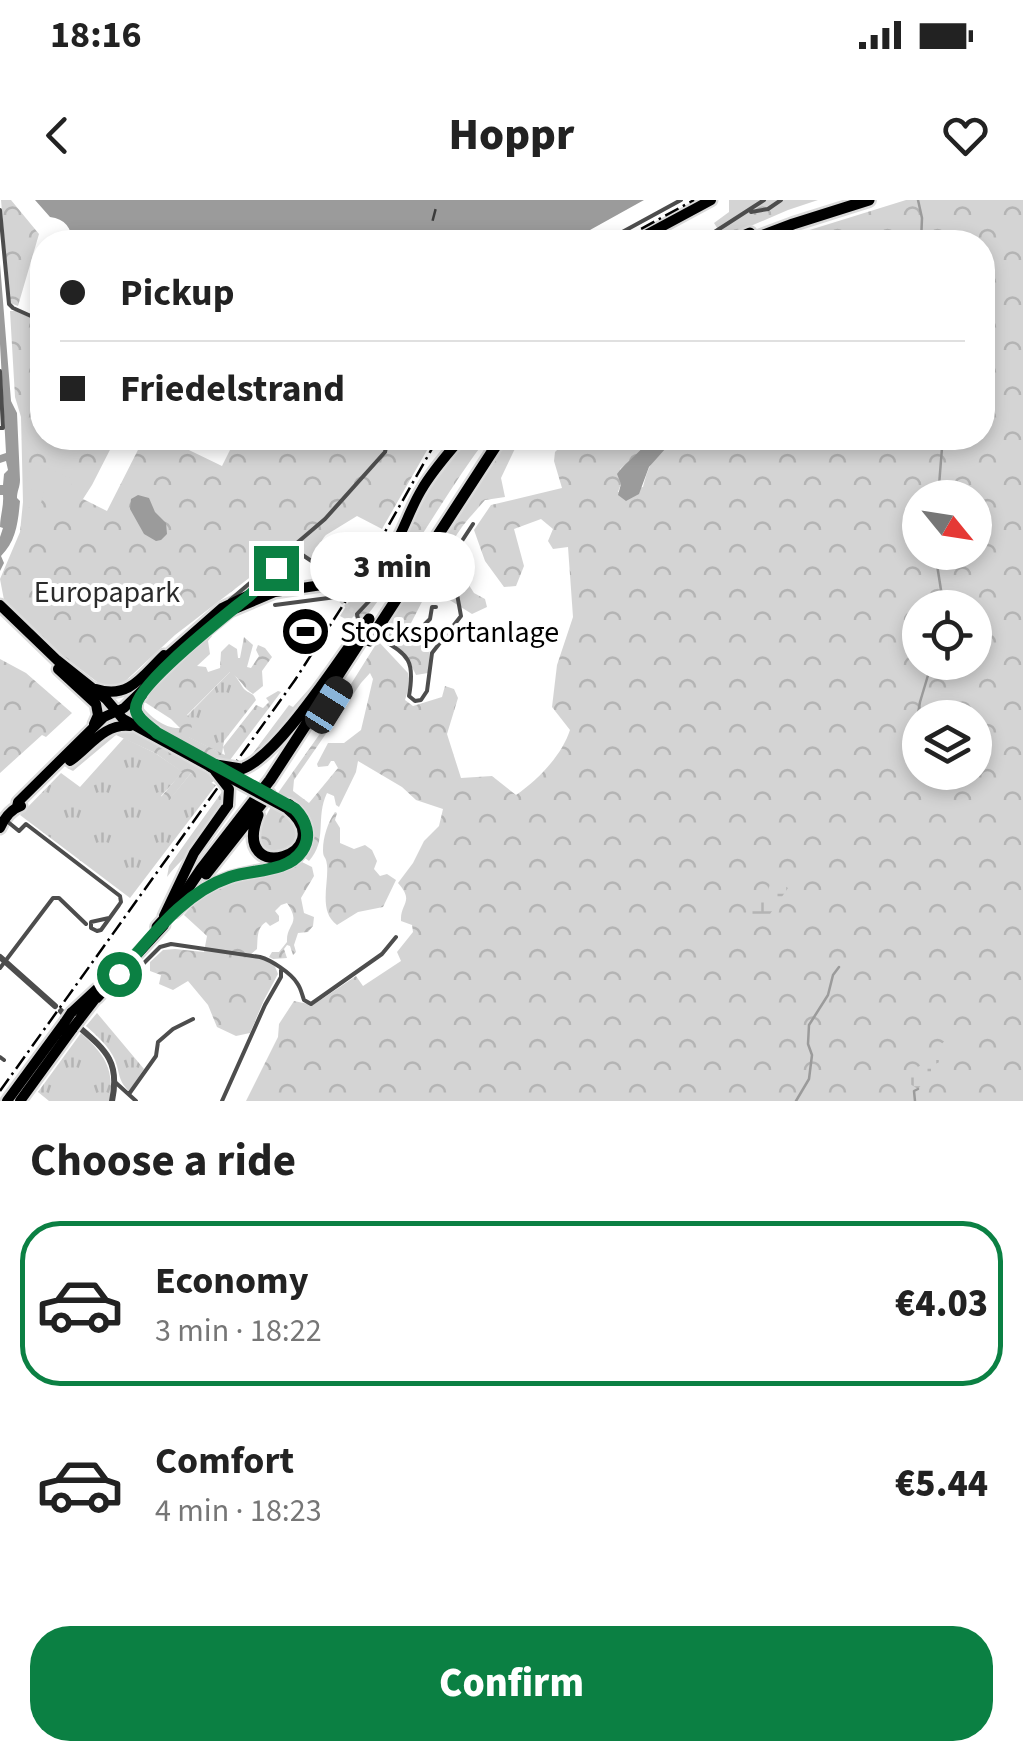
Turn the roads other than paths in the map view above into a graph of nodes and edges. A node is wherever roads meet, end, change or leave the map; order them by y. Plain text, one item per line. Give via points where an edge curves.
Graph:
1 (681, 200) edge
2 (711, 200) edge
3 (764, 200) edge
4 (781, 200) edge
5 (843, 200) edge
6 (869, 200) edge
7 (0, 210) edge
8 (746, 213) junction
9 (626, 230) edge
10 (655, 230) edge
11 (718, 230) edge
12 (759, 230) edge
13 (777, 230) edge
14 (30, 316) edge
15 (0, 371) edge
16 (1, 428) edge
17 (385, 450) edge
18 (452, 450) edge
19 (486, 450) edge
20 (494, 450) edge
21 (473, 524) dead end
22 (396, 546) junction
23 (292, 548) junction
24 (285, 555) junction
25 (292, 586) junction
26 (309, 586) junction
27 (251, 593) junction
28 (275, 605) dead end
29 (436, 606) dead end
30 (0, 608) edge
31 (226, 610) junction
32 (374, 622) junction
33 (364, 637) junction
34 (441, 640) junction
35 (176, 647) junction
36 (169, 664) junction
37 (58, 668) junction
38 (91, 687) junction
39 (116, 710) junction
40 (89, 732) junction
41 (144, 732) junction
42 (157, 733) junction
43 (70, 761) junction
44 (209, 764) junction
45 (261, 805) junction
46 (288, 806) junction
47 (17, 807) junction
48 (2, 822) edge
49 (178, 908) junction
50 (110, 918) dead end
51 (86, 924) dead end
52 (157, 926) junction
53 (396, 937) dead end
54 (1, 962) edge
55 (141, 966) dead end
56 (281, 970) junction
57 (111, 979) junction
58 (96, 998) junction
59 (68, 1018) junction
60 (193, 1019) dead end
61 (115, 1082) junction
62 (129, 1094) junction
63 (7, 1101) edge
64 (20, 1101) edge
65 (112, 1101) edge
66 (136, 1101) edge
67 (222, 1101) edge

1 - 9 street
2 - 10 main road
3 - 8 street
4 - 8 street
5 - 12 highway
6 - 13 highway
7 - 14 street via 9,304
8 - 11 street
15 - 16 street
17 - 23 street
18 - 22 main road via 422,488
19 - 32 highway
20 - 32 highway
21 - 34 street via 448,571 461,616
22 - 26 main road, bridge via 366,576
22 - 34 street via 403,554 356,614 358,624 407,660 414,701 427,691 432,653
23 - 24 street
23 - 28 street via 351,576 336,597
24 - 25 street via 282,571
24 - 27 street
24 - 27 street
25 - 26 main road
25 - 27 main road
26 - 27 main road
27 - 31 main road
29 - 34 street via 426,628
30 - 37 main road
30 - 38 main road
31 - 35 main road
31 - 36 main road
32 - 33 highway, bridge
33 - 44 highway, bridge via 255,764
33 - 45 highway
33 - 52 highway via 270,780
35 - 38 main road via 126,690
35 - 39 main road
36 - 39 main road
36 - 42 main road via 135,706
37 - 39 main road
37 - 40 main road via 97,706
38 - 39 main road
39 - 40 main road
39 - 41 main road
39 - 42 main road
39 - 43 main road
40 - 47 main road
41 - 43 main road via 114,726
41 - 44 main road
42 - 44 main road
43 - 47 main road
44 - 46 highway, bridge
44 - 52 main road, bridge via 228,790 228,805
45 - 46 highway via 254,844 272,859 291,855 302,841 300,822
45 - 49 highway
46 - 49 main road via 306,822 301,853 287,864 212,884
47 - 48 main road
48 - 50 street via 20,831 26,824 117,894 120,902
49 - 58 main road
51 - 54 street via 54,897
52 - 57 main road
53 - 56 street via 311,1004
54 - 59 street
55 - 56 street via 171,944 260,957
56 - 67 street
57 - 58 main road
57 - 59 main road
58 - 59 main road
59 - 61 street via 108,1054
59 - 63 main road
59 - 64 main road
60 - 62 street via 158,1042 156,1056
61 - 62 street
61 - 65 street
62 - 66 street

